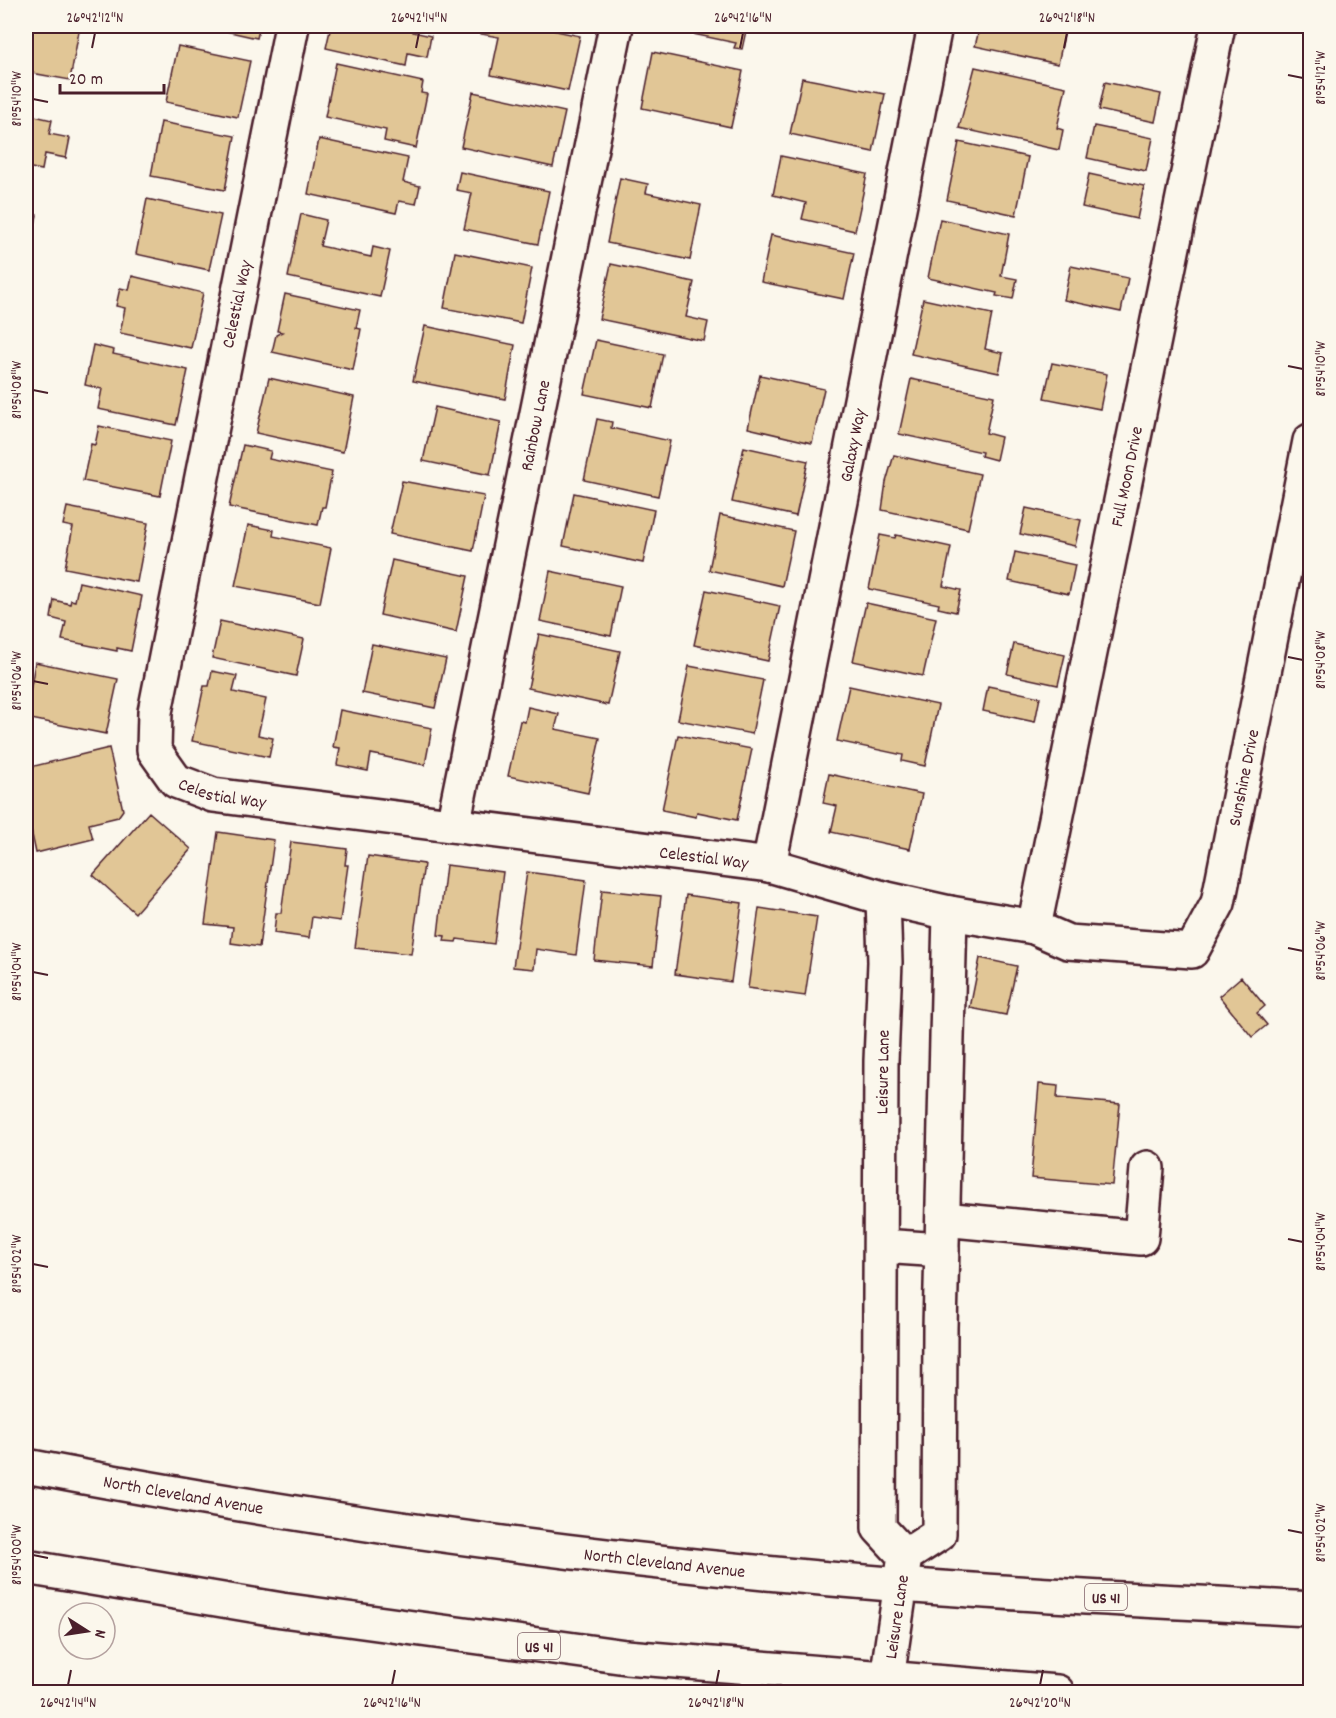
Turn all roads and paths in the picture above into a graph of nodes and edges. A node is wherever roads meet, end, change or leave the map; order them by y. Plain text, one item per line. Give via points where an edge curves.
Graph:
1 (292, 26) edge
2 (616, 26) edge
3 (935, 26) edge
4 (1218, 26) edge
5 (1311, 441) edge
6 (453, 825) junction
7 (769, 865) junction
8 (883, 898) junction
9 (950, 913) junction
10 (1034, 927) junction
11 (1147, 1168) dead end
12 (943, 1234) junction
13 (880, 1246) junction
14 (26, 1466) edge
15 (26, 1567) edge
16 (903, 1571) junction
17 (1311, 1609) edge
18 (886, 1685) edge
19 (1057, 1692) edge

1 - 6 street, Celestial Way via 154,712 154,750 176,781 213,795
2 - 6 street, Rainbow Lane
3 - 7 street, Galaxy Way
4 - 10 street, Full Moon Drive
5 - 10 street, Sunshine Drive via 1218,903 1192,951 1068,942
6 - 7 street, Celestial Way
7 - 8 street, Celestial Way
8 - 9 street, Celestial Way
8 - 13 street, Leisure Lane
9 - 10 street, Celestial Way
9 - 12 street, Leisure Lane
11 - 12 street via 1141,1238
12 - 13 street
12 - 16 street, Leisure Lane via 939,1534
13 - 16 street, Leisure Lane via 879,1528
14 - 16 street, North Cleveland Avenue / US 41 via 295,1512 678,1563
15 - 18 street, US 41 via 485,1639
16 - 17 street, North Cleveland Avenue / US 41
16 - 18 street, Leisure Lane
18 - 19 street, US 41

